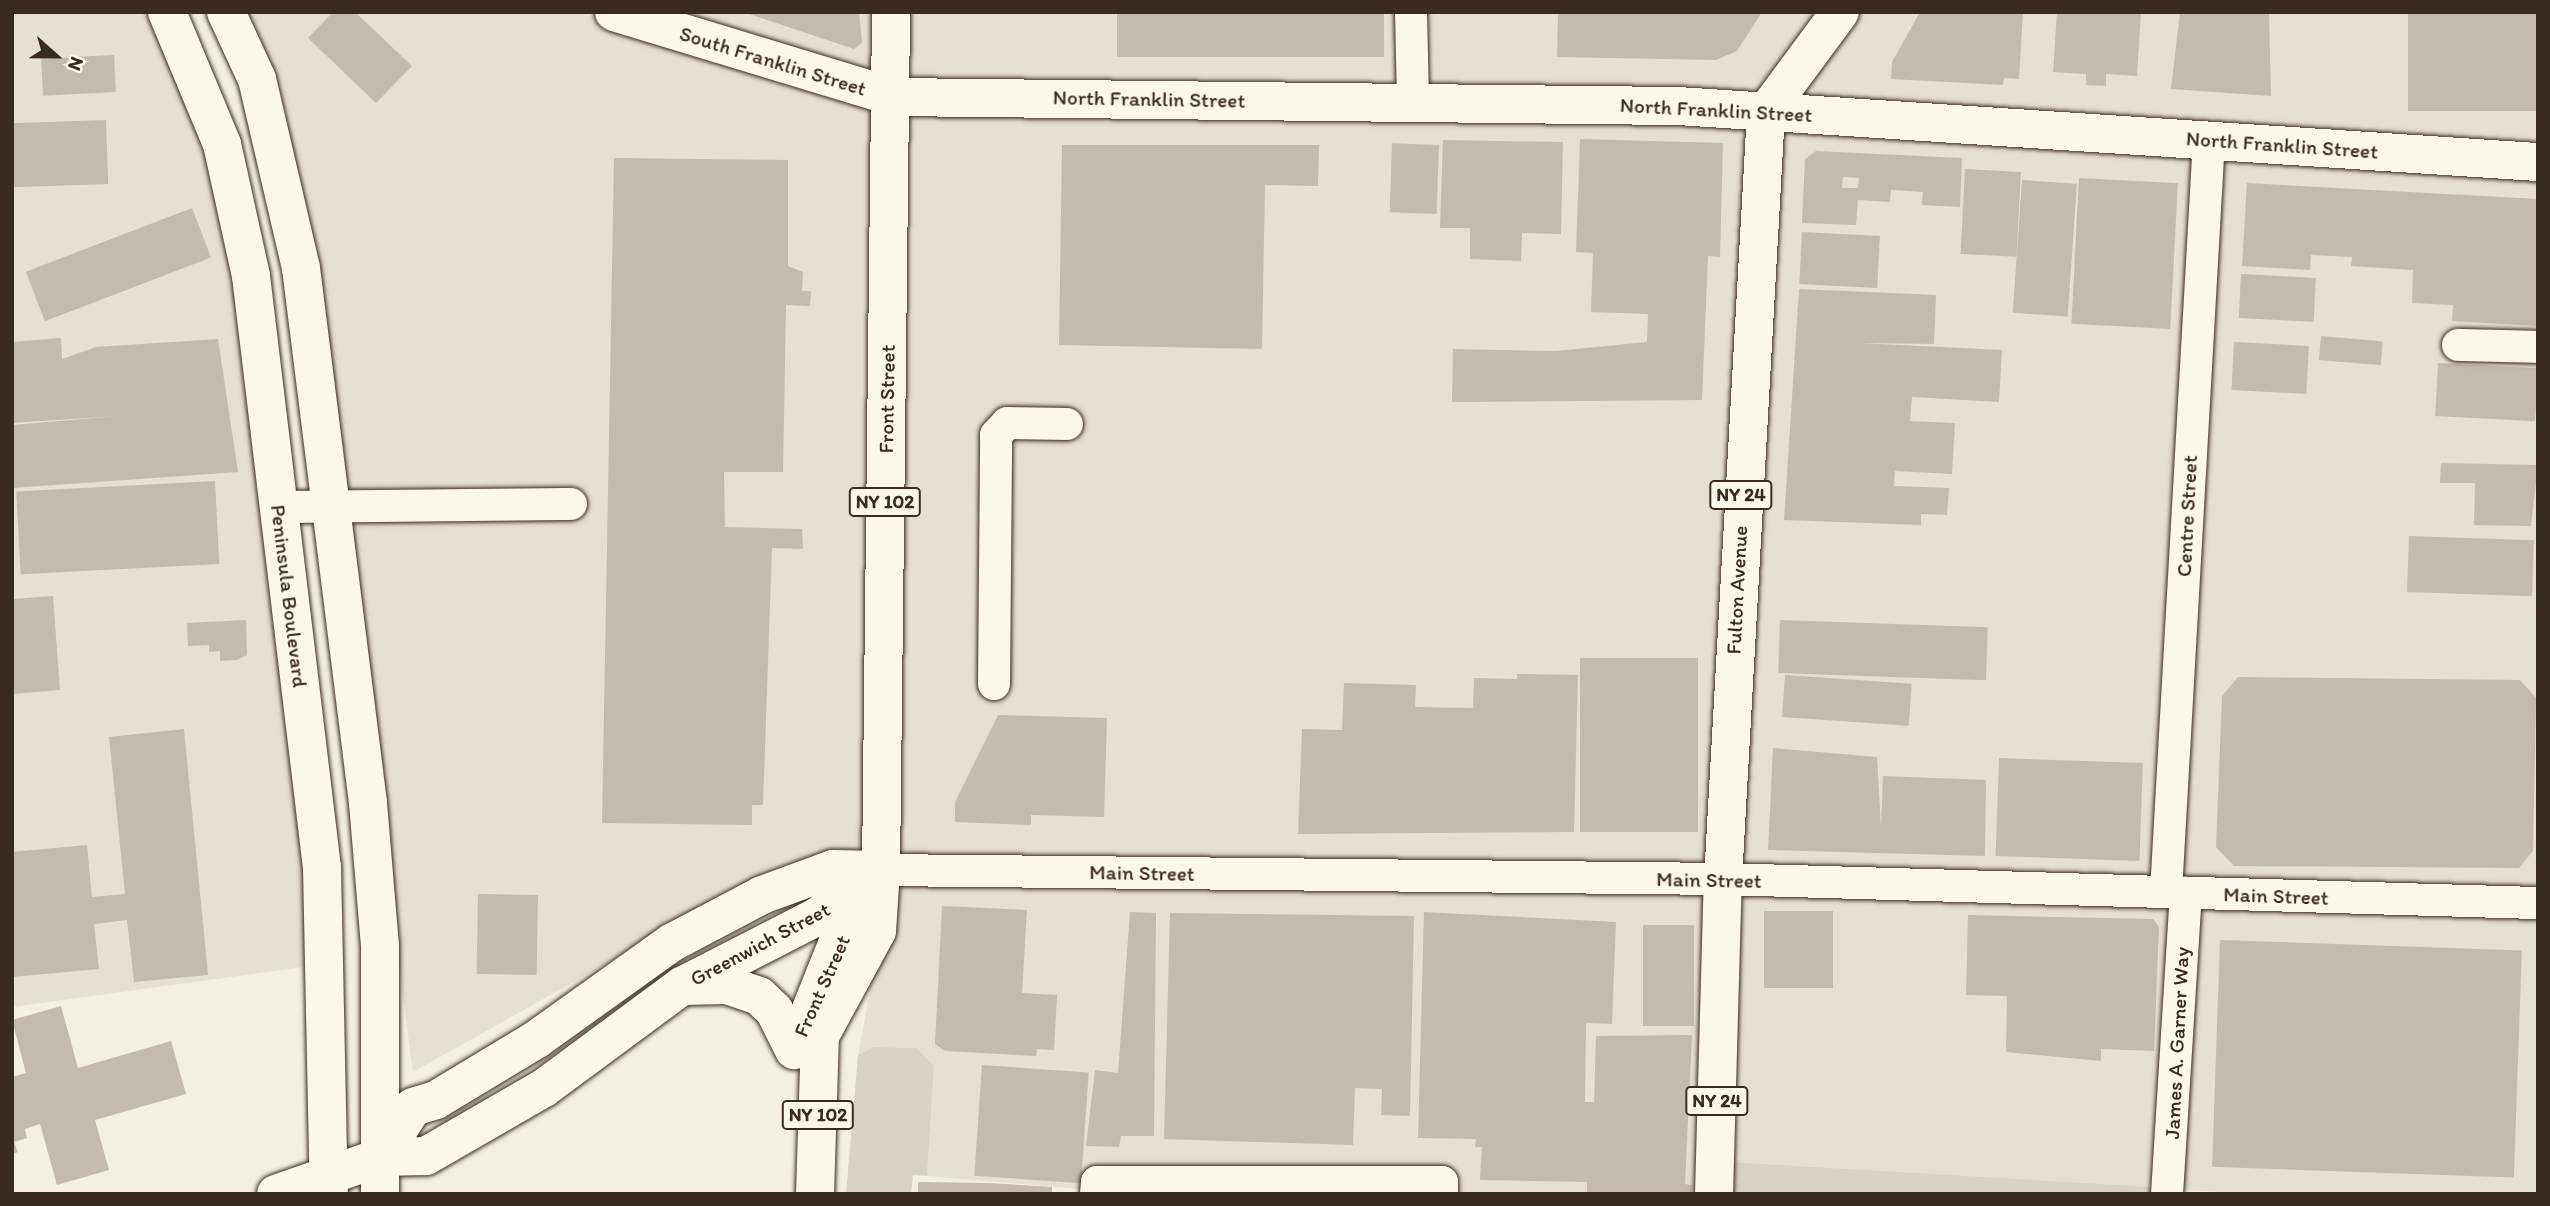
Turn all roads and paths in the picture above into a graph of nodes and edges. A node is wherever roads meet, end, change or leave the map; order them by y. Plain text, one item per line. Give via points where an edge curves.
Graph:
1 (167, 12) edge
2 (226, 12) edge
3 (236, 12) edge
4 (614, 12) edge
5 (891, 12) edge
6 (1411, 12) edge
7 (1840, 12) edge
8 (257, 79) junction
9 (893, 97) junction
10 (1413, 101) junction
11 (1766, 111) junction
12 (2209, 140) junction
13 (2538, 162) edge
14 (2458, 345) dead end
15 (2538, 347) edge
16 (1067, 424) dead end
17 (571, 504) dead end
18 (328, 505) junction
19 (278, 507) junction
20 (994, 684) dead end
21 (881, 870) junction
22 (1723, 880) junction
23 (2176, 893) junction
24 (2538, 903) edge
25 (682, 986) junction
26 (794, 1050) junction
27 (380, 1175) edge
28 (329, 1185) edge
29 (1096, 1188) edge
30 (1442, 1188) edge
31 (276, 1194) edge
32 (789, 1194) edge
33 (815, 1194) edge
34 (1714, 1194) edge
35 (2167, 1194) edge

1 - 19 main road, Peninsula Boulevard via 222,144 244,225
2 - 8 main road
3 - 8 main road
4 - 9 main road, South Franklin Street
5 - 9 main road, Front Street / NY 102
6 - 10 street
7 - 11 main road
8 - 18 main road via 301,268
9 - 10 main road, North Franklin Street
9 - 21 main road, Front Street / NY 102
10 - 11 main road, North Franklin Street
11 - 12 main road, North Franklin Street
11 - 22 main road, Fulton Avenue / NY 24
12 - 13 main road, North Franklin Street
12 - 23 street, Centre Street
14 - 15 street
16 - 20 street via 1007,423 996,435
17 - 18 street
18 - 19 street
18 - 27 main road via 368,803 380,946
19 - 28 main road, Peninsula Boulevard via 322,868
21 - 22 street, Main Street
21 - 25 main road, Greenwich Street via 818,916
21 - 26 main road, Front Street / NY 102 via 838,942
21 - 27 main road, Greenwich Street via 833,869 762,895 671,943 537,1039 436,1100 413,1107
21 - 33 main road, Front Street / NY 102 via 877,931 820,1036
22 - 23 street, Main Street
22 - 34 main road, Fulton Avenue / NY 24
23 - 24 street, Main Street
23 - 35 street, James A. Garner Way
25 - 26 main road via 727,985 759,996 775,1010
25 - 27 main road, Greenwich Street via 544,1088 426,1156
26 - 32 main road, Front Street / NY 102
27 - 28 main road, Greenwich Street
28 - 31 main road, Greenwich Street
29 - 30 street

